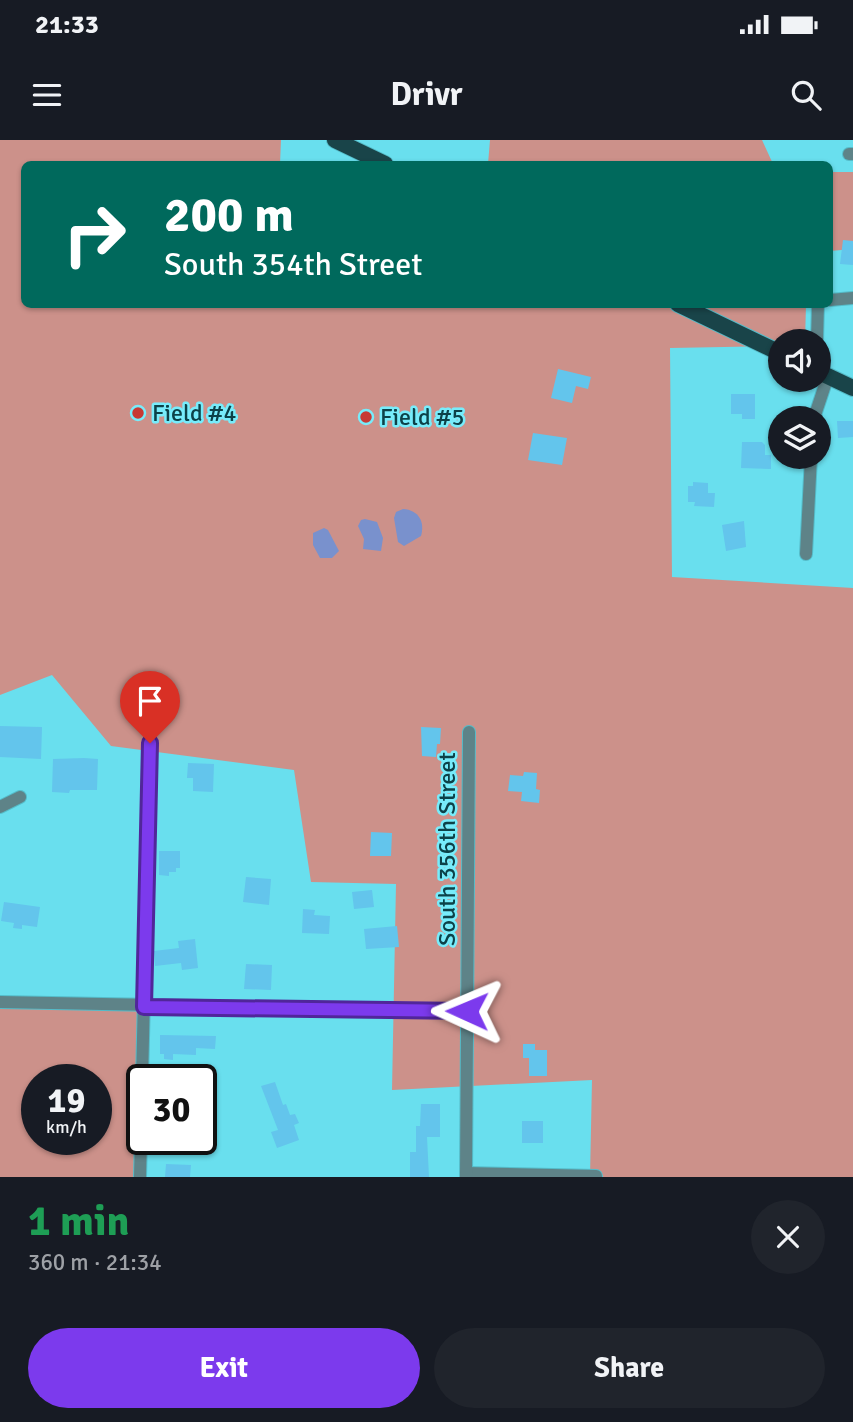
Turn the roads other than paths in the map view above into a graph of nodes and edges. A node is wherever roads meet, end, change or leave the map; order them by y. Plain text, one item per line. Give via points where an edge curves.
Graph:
1 (335, 140) edge
2 (379, 161) edge
3 (853, 298) edge
4 (833, 300) edge
5 (686, 308) edge
6 (818, 308) edge
7 (817, 329) edge
8 (768, 348) edge
9 (831, 378) edge
10 (853, 388) edge
11 (810, 469) edge
12 (806, 554) dead end
13 (469, 732) dead end
14 (150, 743) dead end
15 (20, 797) dead end
16 (0, 807) edge
17 (0, 1002) edge
18 (144, 1007) junction
19 (467, 1011) junction
20 (142, 1064) edge
21 (140, 1155) edge
22 (466, 1175) edge
23 (596, 1175) edge
24 (139, 1177) edge

1 - 2 main road
3 - 4 street
5 - 8 main road
6 - 7 street
9 - 10 main road
11 - 12 street
13 - 19 street, South 356th Street
14 - 18 street
15 - 16 street
17 - 18 street
18 - 19 street
18 - 20 street
19 - 22 street, South 356th Street
21 - 24 street
22 - 23 street

